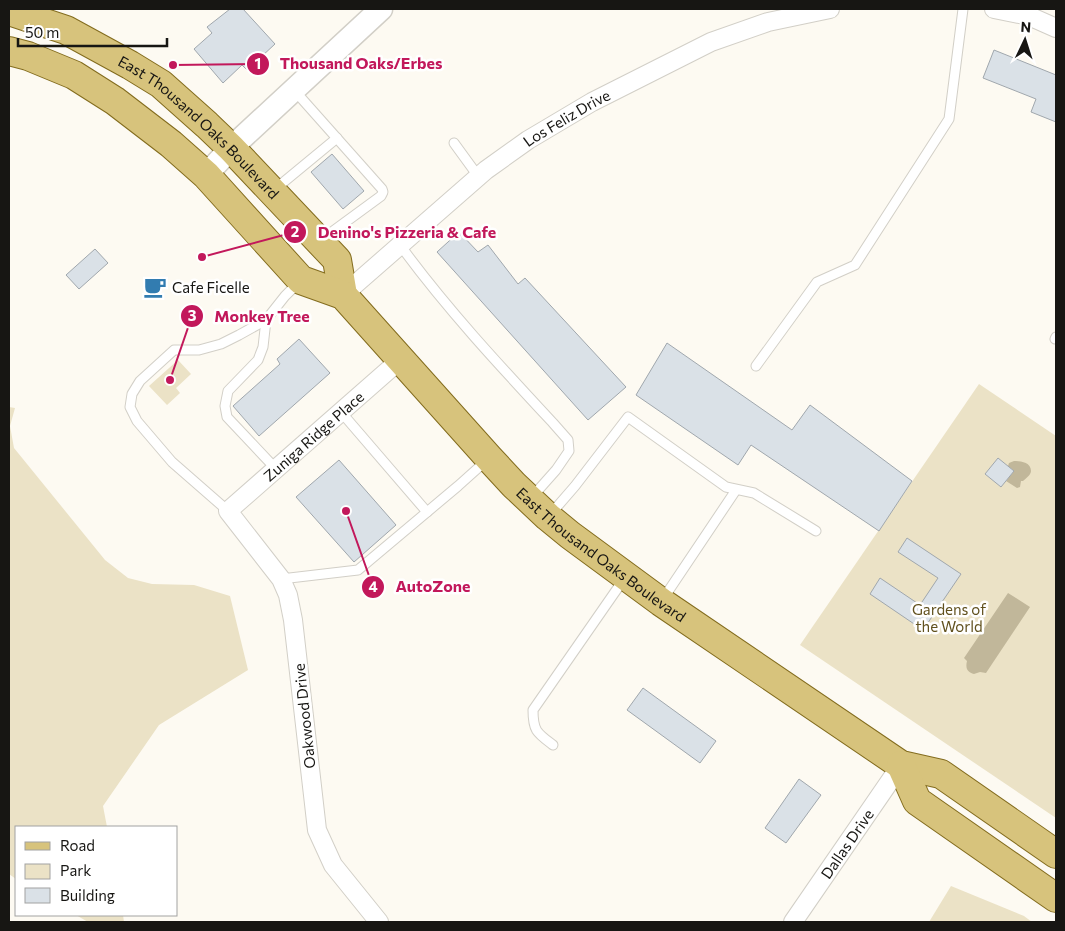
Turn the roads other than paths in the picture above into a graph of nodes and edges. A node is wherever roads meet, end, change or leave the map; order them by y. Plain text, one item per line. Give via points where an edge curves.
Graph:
1 (381, 9) edge
2 (830, 9) edge
3 (963, 9) edge
4 (994, 9) edge
5 (9, 11) edge
6 (1056, 28) edge
7 (9, 51) edge
8 (294, 90) junction
9 (337, 138) junction
10 (454, 143) dead end
11 (231, 148) junction
12 (206, 175) junction
13 (478, 176) junction
14 (272, 192) junction
15 (320, 242) junction
16 (400, 245) junction
17 (301, 280) junction
18 (343, 295) junction
19 (266, 320) junction
20 (400, 360) junction
21 (756, 366) dead end
22 (341, 412) junction
23 (489, 458) junction
24 (276, 469) junction
25 (736, 490) junction
26 (539, 508) junction
27 (228, 511) junction
28 (427, 512) junction
29 (816, 531) dead end
30 (626, 576) junction
31 (281, 579) junction
32 (661, 602) junction
33 (554, 745) dead end
34 (901, 765) junction
35 (1056, 854) edge
36 (1056, 898) edge
37 (379, 922) edge
38 (793, 922) edge

1 - 8 street
2 - 13 street, Los Feliz Drive via 768,22 711,42 592,102 528,140
3 - 21 lane via 950,119 855,265 817,282
4 - 6 street via 1029,16
5 - 11 main road, East Thousand Oaks Boulevard via 66,30 130,65 160,84
7 - 12 main road, East Thousand Oaks Boulevard via 74,75 115,101
8 - 9 lane
8 - 11 street
9 - 14 lane
9 - 15 lane via 383,192
10 - 13 lane
11 - 12 street
11 - 14 main road, East Thousand Oaks Boulevard
12 - 17 main road, East Thousand Oaks Boulevard
13 - 16 street, Los Feliz Drive
14 - 15 main road, East Thousand Oaks Boulevard
15 - 18 main road, East Thousand Oaks Boulevard via 337,260
16 - 18 street, Los Feliz Drive
16 - 26 lane via 462,322 568,440 568,451
17 - 18 main road, East Thousand Oaks Boulevard
17 - 19 lane
18 - 20 main road, East Thousand Oaks Boulevard
19 - 24 lane via 258,360 228,391 225,406 228,417
19 - 27 lane via 221,344 199,350 174,350 140,381 132,394 130,407 137,421 172,462
20 - 22 street, Zuniga Ridge Place
20 - 23 main road, East Thousand Oaks Boulevard
22 - 24 street, Zuniga Ridge Place
22 - 28 lane
23 - 26 main road, East Thousand Oaks Boulevard
23 - 28 lane
24 - 27 street, Zuniga Ridge Place
25 - 26 lane via 726,487 628,417 575,486
25 - 29 lane via 754,493
25 - 32 lane
26 - 30 main road, East Thousand Oaks Boulevard
27 - 31 street, Oakwood Drive
28 - 31 lane via 358,570
30 - 32 main road, East Thousand Oaks Boulevard
30 - 33 lane via 533,710 533,723 540,735
31 - 37 street, Oakwood Drive via 293,620 317,830 333,865
32 - 34 main road, East Thousand Oaks Boulevard
34 - 35 main road, East Thousand Oaks Boulevard via 941,774
34 - 36 main road via 917,801
34 - 38 street, Dallas Drive

